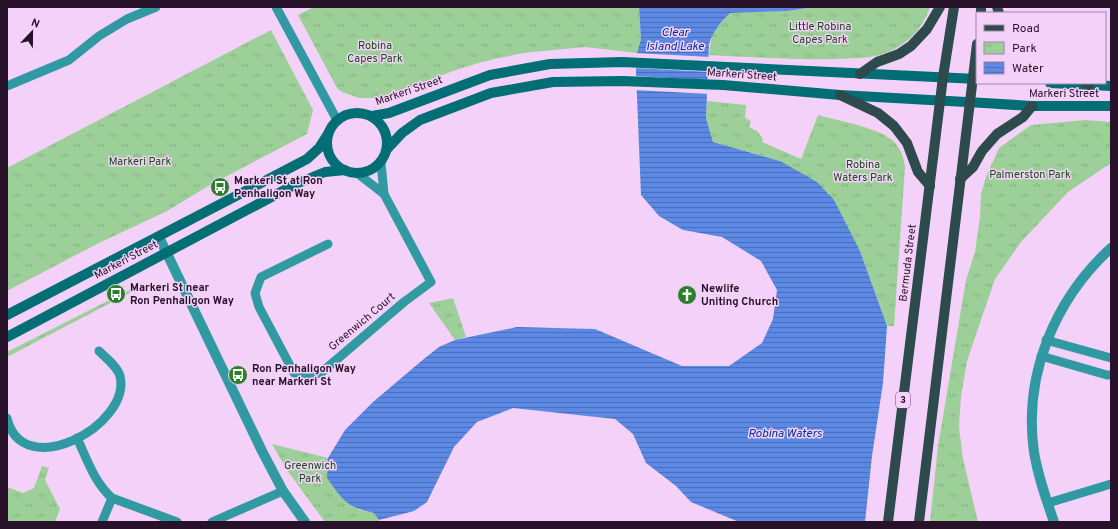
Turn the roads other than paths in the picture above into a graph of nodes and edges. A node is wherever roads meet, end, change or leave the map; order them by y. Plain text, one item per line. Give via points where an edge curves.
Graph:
1 (156, 7) edge
2 (276, 7) edge
3 (940, 7) edge
4 (954, 7) edge
5 (976, 62) edge
6 (860, 74) junction
7 (943, 77) junction
8 (975, 79) edge
9 (1087, 84) edge
10 (7, 86) edge
11 (1111, 86) edge
12 (840, 95) junction
13 (940, 100) junction
14 (970, 102) junction
15 (1032, 106) junction
16 (1111, 106) edge
17 (372, 116) junction
18 (337, 120) junction
19 (328, 134) junction
20 (387, 149) junction
21 (381, 162) junction
22 (345, 170) junction
23 (357, 173) junction
24 (960, 179) junction
25 (930, 186) junction
26 (384, 194) junction
27 (159, 237) junction
28 (328, 244) dead end
29 (1111, 248) edge
30 (167, 252) junction
31 (7, 315) edge
32 (7, 336) edge
33 (1046, 340) junction
34 (99, 351) dead end
35 (1041, 356) junction
36 (1111, 358) edge
37 (1111, 375) edge
38 (7, 418) edge
39 (77, 438) junction
40 (1111, 484) edge
41 (283, 492) junction
42 (112, 498) junction
43 (1048, 503) junction
44 (102, 522) edge
45 (177, 522) edge
46 (212, 522) edge
47 (305, 522) edge
48 (888, 522) edge
49 (919, 522) edge
50 (1054, 522) edge

1 - 10 street via 99,36 70,60
2 - 18 street
3 - 6 main road via 927,29 911,46 899,54 877,62
4 - 7 main road, Bermuda Street / 3
5 - 8 main road
6 - 7 main road, Markeri Street
6 - 17 main road, Markeri Street via 622,62 550,64 490,75 389,113
7 - 8 main road, Markeri Street
7 - 13 main road, Bermuda Street / 3
8 - 14 main road
9 - 11 main road, Markeri Street
12 - 13 main road, Markeri Street
12 - 20 main road, Markeri Street via 622,81 553,82 491,93 420,120 402,133
12 - 25 main road via 878,113 894,126 907,143 918,172
13 - 14 main road, Markeri Street
13 - 25 main road, Bermuda Street / 3
14 - 15 main road, Markeri Street
14 - 24 main road
15 - 16 main road, Markeri Street
15 - 24 main road via 1023,117 997,134 973,167
17 - 18 main road via 354,113
17 - 20 main road via 385,130 388,139
18 - 19 main road
19 - 22 main road via 329,153 333,161
19 - 27 main road, Markeri Street via 319,148 307,159
20 - 21 main road
21 - 23 main road via 370,170
21 - 26 street, Greenwich Court
22 - 23 main road
22 - 30 main road, Markeri Street via 325,172 296,184
23 - 26 street, Greenwich Court
24 - 49 main road
25 - 48 main road, Bermuda Street / 3
26 - 28 street, Greenwich Court via 431,282 322,372 305,378 294,373 259,307 255,294 261,276
27 - 30 street
27 - 31 main road, Markeri Street
29 - 33 street via 1098,259 1068,298
30 - 32 main road, Markeri Street
30 - 41 street
33 - 35 street
33 - 36 street
34 - 39 street via 117,370 120,388 111,412
35 - 37 street
35 - 43 street via 1034,393 1032,433 1037,467
38 - 39 street via 15,435 23,444 32,447 42,449
39 - 42 street via 94,476
40 - 43 street
41 - 46 street
41 - 47 street
42 - 44 street
42 - 45 street
43 - 50 street

